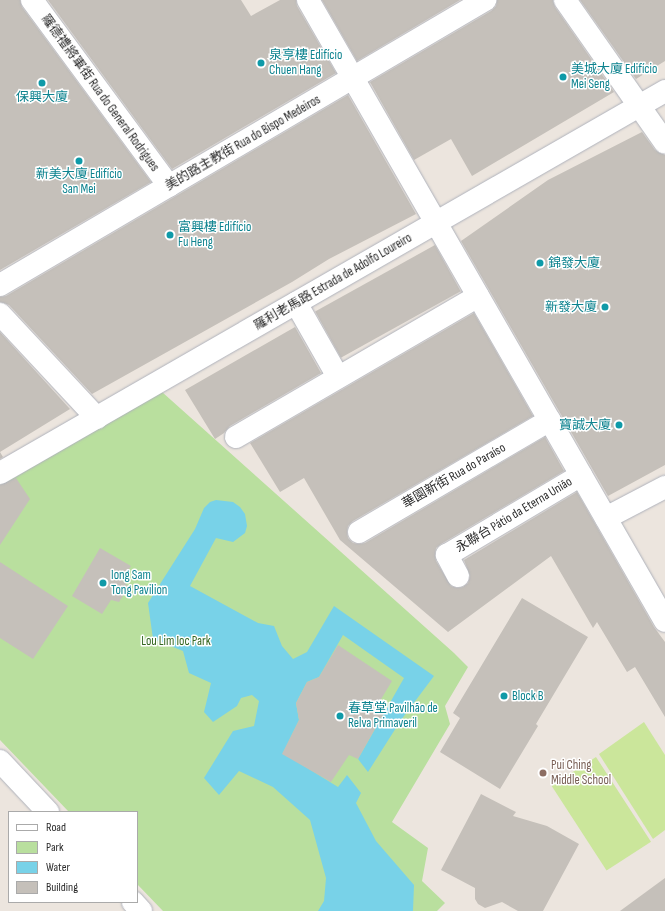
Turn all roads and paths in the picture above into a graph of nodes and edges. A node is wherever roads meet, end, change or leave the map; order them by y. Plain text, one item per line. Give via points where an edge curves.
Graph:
1 (32, 0) edge
2 (308, 0) edge
3 (485, 0) edge
4 (565, 0) edge
5 (353, 78) junction
6 (665, 91) edge
7 (639, 106) junction
8 (665, 143) edge
9 (169, 186) junction
10 (436, 223) junction
11 (0, 285) edge
12 (478, 296) junction
13 (296, 303) junction
14 (0, 314) edge
15 (338, 378) junction
16 (97, 418) junction
17 (550, 420) junction
18 (236, 437) dead end
19 (0, 473) edge
20 (581, 475) junction
21 (665, 487) edge
22 (606, 518) junction
23 (359, 532) dead end
24 (458, 576) dead end
25 (665, 621) edge
26 (0, 761) edge
27 (47, 811) edge
28 (134, 903) edge
29 (141, 911) edge

1 - 9 street, 羅德禮將軍街 Rua do General Rodrigues
2 - 5 street
3 - 5 street, 美的路主教街 Rua do Bispo Medeiros
4 - 7 street
5 - 9 street, 美的路主教街 Rua do Bispo Medeiros
5 - 10 street
6 - 7 street, 羅利老馬路 Estrada de Adolfo Loureiro
7 - 8 street
7 - 10 street, 羅利老馬路 Estrada de Adolfo Loureiro
9 - 11 street, 美的路主教街 Rua do Bispo Medeiros
10 - 12 street
10 - 13 street, 羅利老馬路 Estrada de Adolfo Loureiro
12 - 15 street
12 - 17 street
13 - 15 street
13 - 16 street, 羅利老馬路 Estrada de Adolfo Loureiro
14 - 16 street
15 - 18 street
16 - 19 street, 羅利老馬路 Estrada de Adolfo Loureiro
17 - 20 street
17 - 23 street, 華園新街 Rua do Paraíso
20 - 22 street
20 - 24 street, 永聯台 Pátio da Eterna União via 447,555
21 - 22 street
22 - 25 street
26 - 27 street
28 - 29 street

